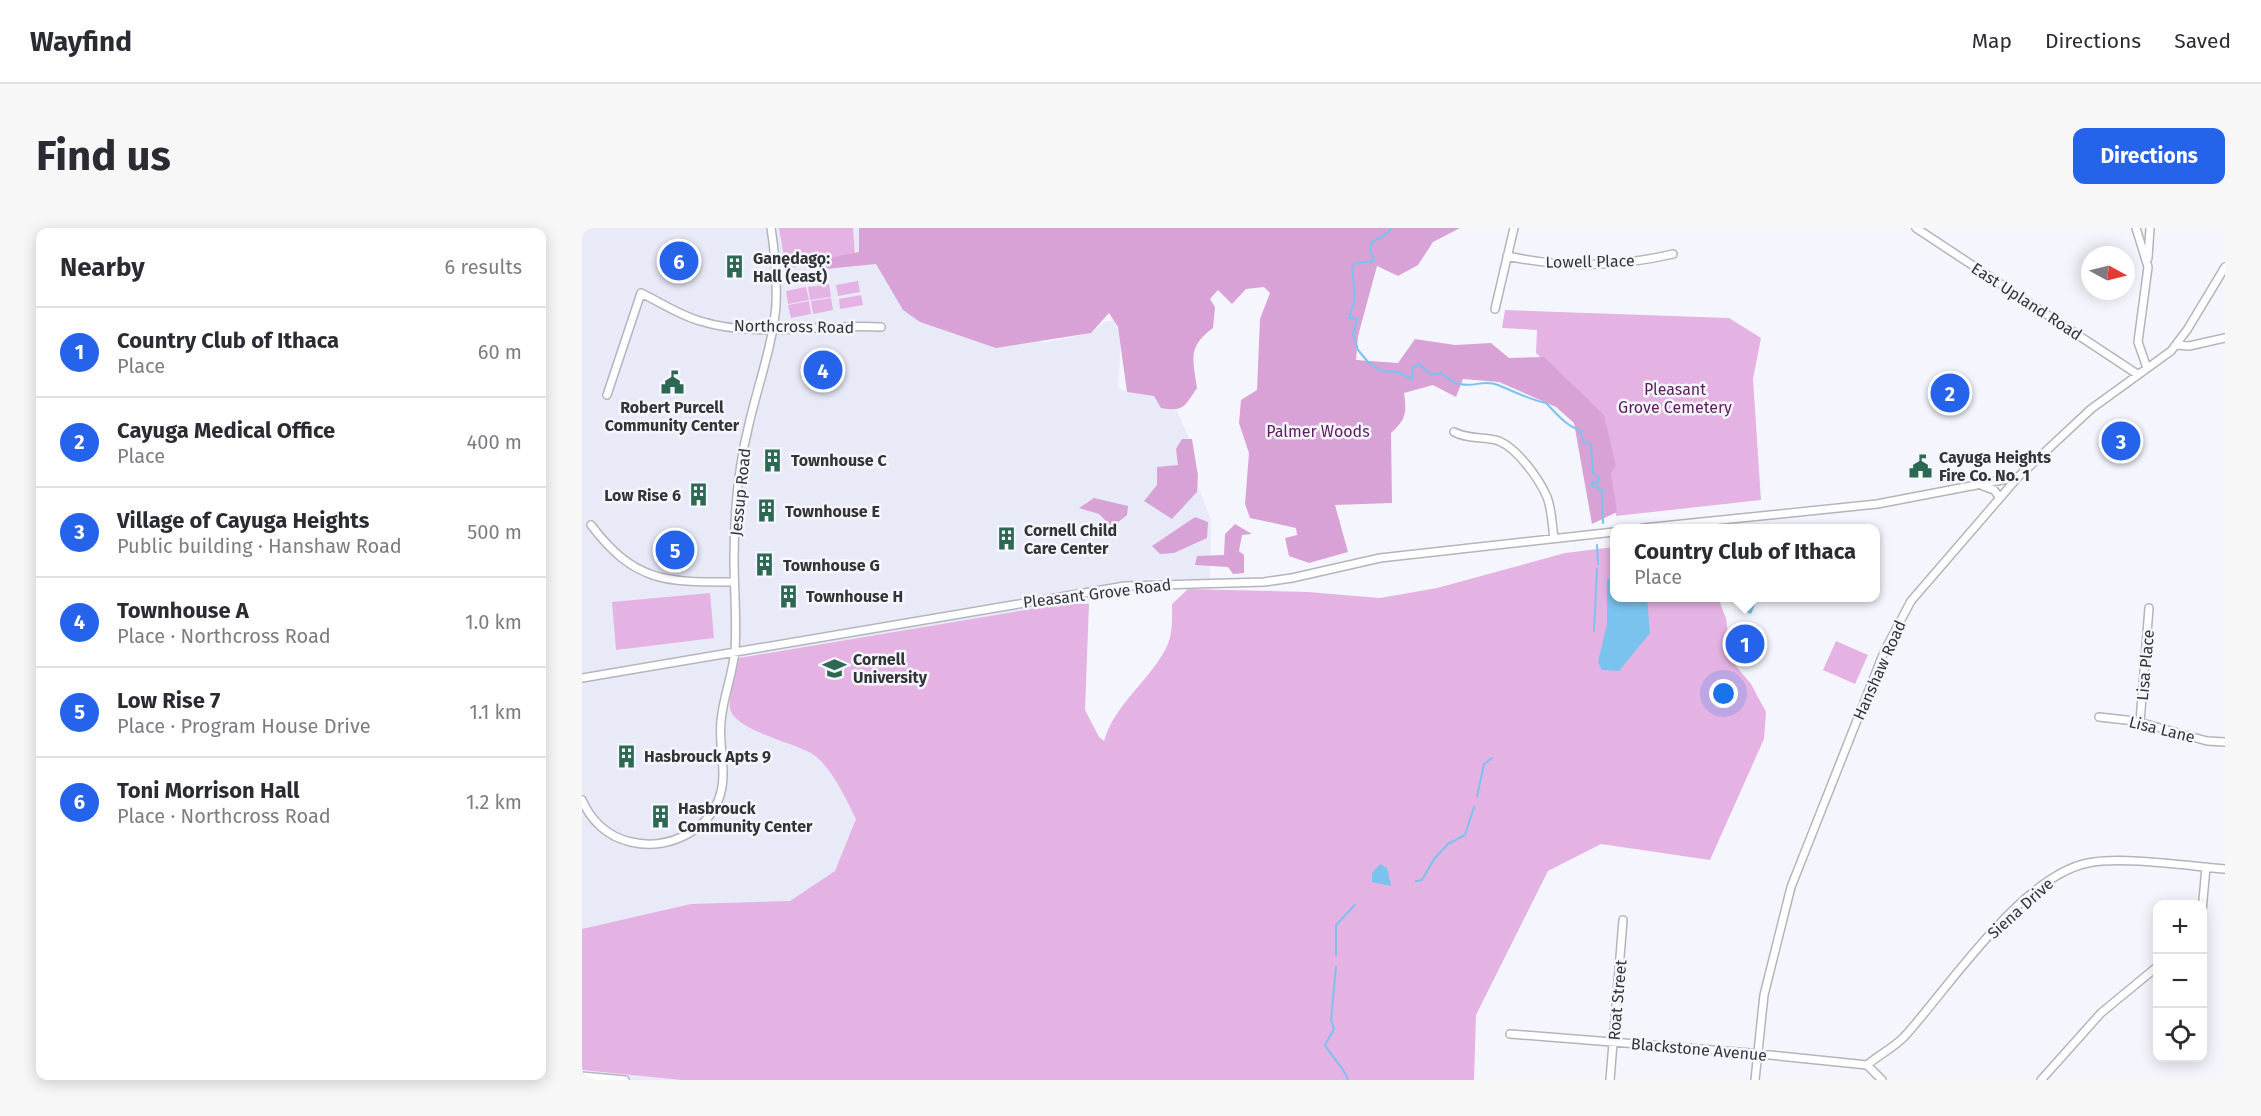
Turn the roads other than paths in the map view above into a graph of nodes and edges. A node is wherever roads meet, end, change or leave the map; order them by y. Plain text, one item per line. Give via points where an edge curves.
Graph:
1 (771, 228) edge
2 (1514, 228) edge
3 (1916, 228) edge
4 (2136, 228) edge
5 (2150, 228) edge
6 (1672, 254) dead end
7 (1507, 256) junction
8 (2148, 267) junction
9 (2225, 267) edge
10 (1495, 309) dead end
11 (881, 327) dead end
12 (771, 329) junction
13 (2225, 338) edge
14 (2177, 345) junction
15 (2147, 368) junction
16 (2138, 374) junction
17 (607, 395) dead end
18 (1454, 432) dead end
19 (2018, 477) junction
20 (1983, 486) junction
21 (2000, 498) junction
22 (1682, 524) edge
23 (591, 525) dead end
24 (1610, 531) edge
25 (1554, 538) junction
26 (734, 582) junction
27 (2150, 608) dead end
28 (735, 652) junction
29 (582, 678) edge
30 (2099, 717) dead end
31 (2140, 722) junction
32 (2225, 742) edge
33 (582, 800) edge
34 (2206, 867) junction
35 (2225, 868) edge
36 (2203, 900) edge
37 (1623, 920) dead end
38 (2153, 969) edge
39 (1510, 1034) dead end
40 (1613, 1042) junction
41 (1757, 1053) junction
42 (1868, 1065) junction
43 (582, 1076) edge
44 (625, 1080) edge
45 (1610, 1080) edge
46 (1755, 1080) edge
47 (1882, 1080) edge
48 (2041, 1080) edge

1 - 12 street, Jessup Road via 776,278
2 - 7 street
3 - 16 street, East Upland Road
4 - 8 street
5 - 8 street
6 - 7 street, Lowell Place via 1611,263 1547,263
7 - 10 street
8 - 15 street via 2138,342
9 - 14 street, Hanshaw Road
11 - 12 street, Northcross Road
12 - 17 street, Northcross Road via 702,322 641,293
12 - 26 street, Jessup Road via 742,461
13 - 14 street
14 - 15 street, Hanshaw Road
15 - 16 street, Hanshaw Road
16 - 19 street, Hanshaw Road via 2068,428
18 - 25 street via 1462,437 1499,441 1510,448 1546,496
19 - 20 street
19 - 21 street, Hanshaw Road
20 - 21 street
20 - 22 street via 1878,504
21 - 41 street, Hanshaw Road via 1911,601 1884,652 1791,887 1764,995
23 - 26 street via 616,555 656,577 686,582
24 - 25 street, Pleasant Grove Road
25 - 28 street, Pleasant Grove Road via 1380,558 1264,582 1125,586
26 - 28 street, Jessup Road
27 - 31 street, Lisa Place
28 - 29 street, Pleasant Grove Road
28 - 33 street, Jessup Road via 721,719 721,794 698,827 665,843 630,842 599,826
30 - 31 street, Lisa Lane
31 - 32 street, Lisa Lane via 2207,741
34 - 35 street, Siena Drive
34 - 36 street
34 - 42 street, Siena Drive via 2098,861 2063,871 1986,938 1902,1039
37 - 40 street, Roat Street
38 - 48 street via 2101,1013
39 - 40 street, Blackstone Avenue
40 - 41 street, Blackstone Avenue
40 - 45 street, Roat Street
41 - 42 street, Blackstone Avenue
41 - 46 street, Hanshaw Road
42 - 47 street
43 - 44 street

